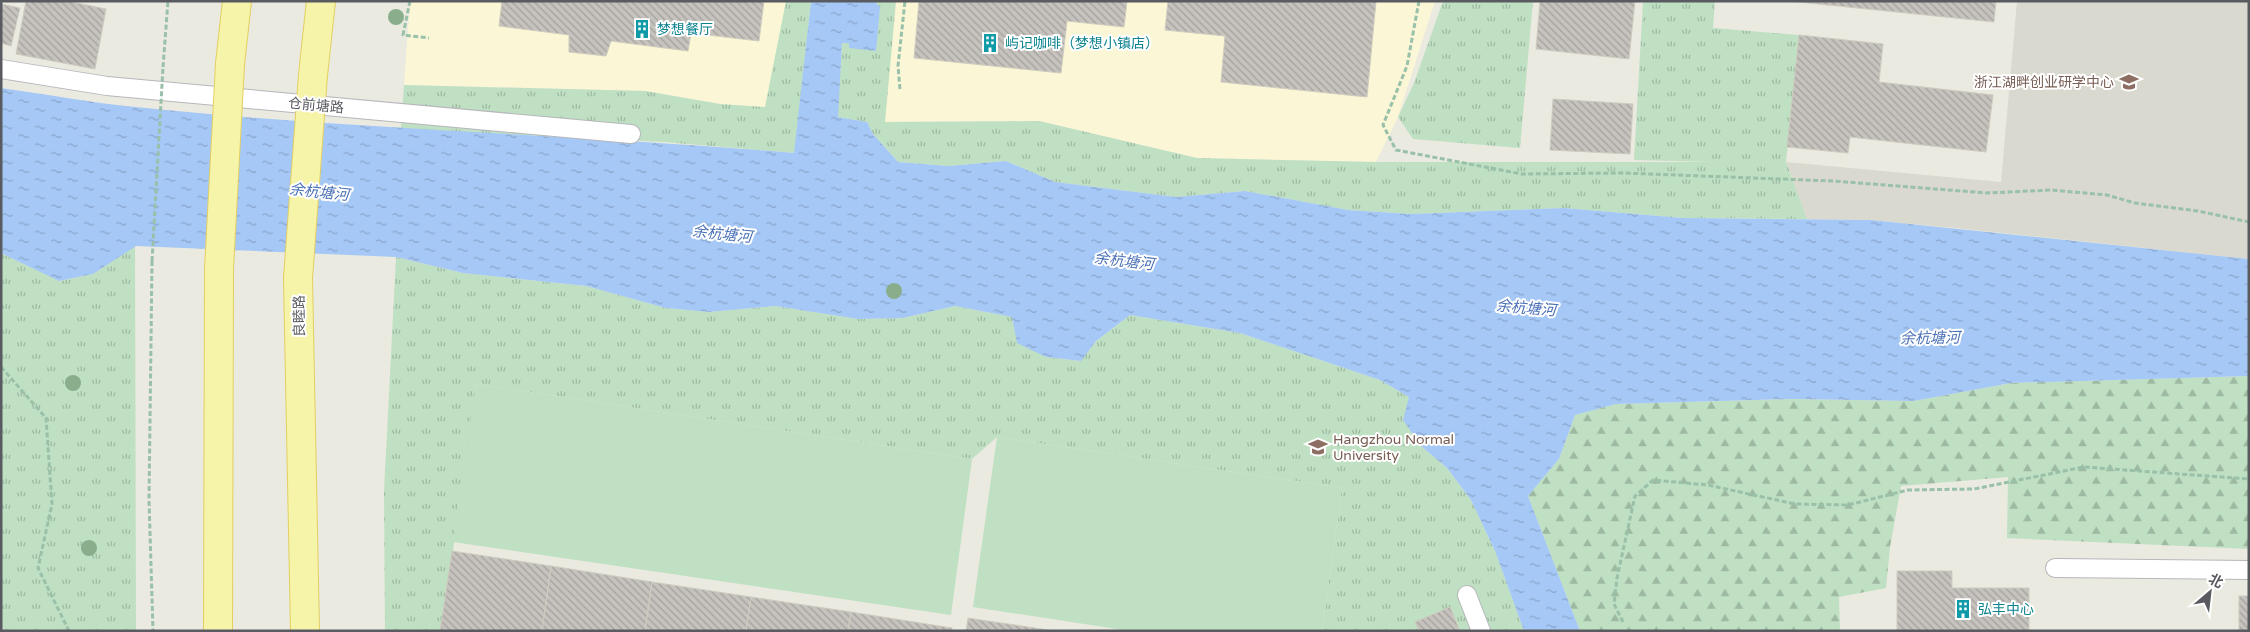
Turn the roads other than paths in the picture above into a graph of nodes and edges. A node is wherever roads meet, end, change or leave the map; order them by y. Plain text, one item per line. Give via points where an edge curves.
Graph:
1 (237, 1) edge
2 (321, 1) edge
3 (1, 69) edge
4 (632, 134) dead end
5 (2055, 568) dead end
6 (2249, 570) edge
7 (1467, 595) dead end
8 (218, 631) edge
9 (305, 631) edge
10 (1482, 631) edge

1 - 8 main road, bridge via 230,64 220,269
2 - 9 main road, 良睦路, bridge via 298,278
3 - 4 lane, 仓前塘路 via 107,86
5 - 6 lane
7 - 10 lane

